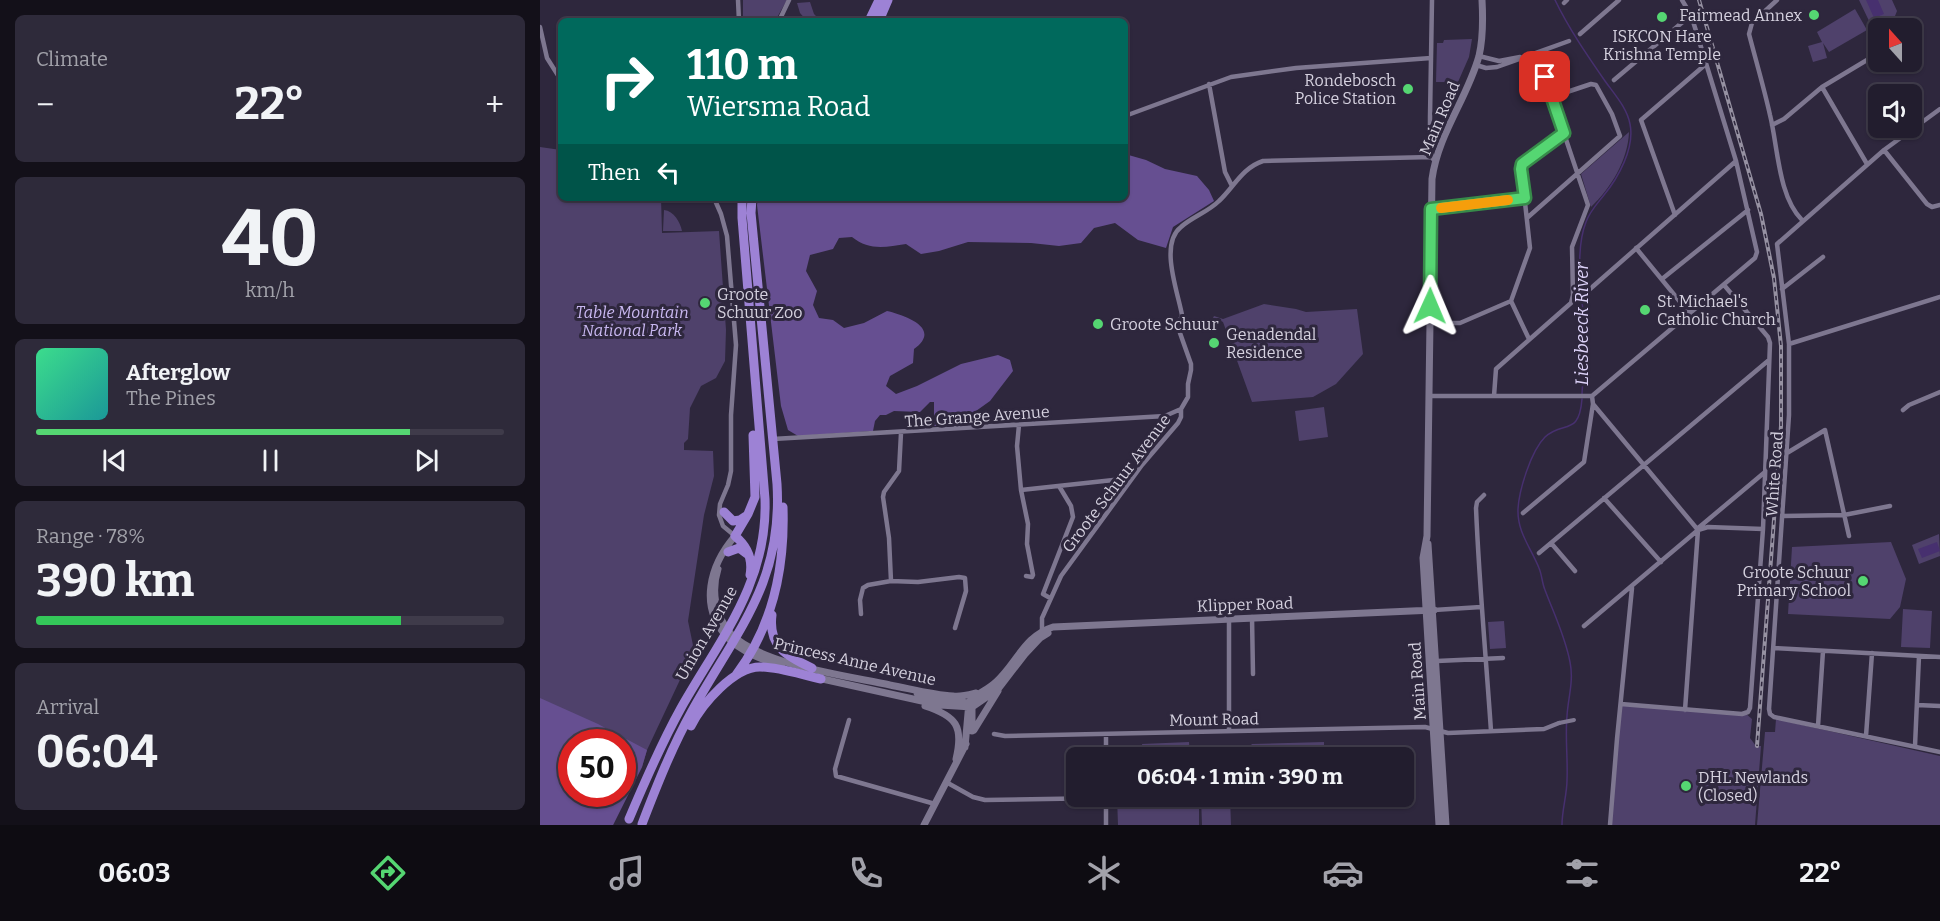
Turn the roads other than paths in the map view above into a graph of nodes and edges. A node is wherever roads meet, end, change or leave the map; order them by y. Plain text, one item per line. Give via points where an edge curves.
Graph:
1 (738, 0) edge
2 (789, 0) edge
3 (879, 0) edge
4 (888, 0) edge
5 (1432, 0) edge
6 (1482, 0) edge
7 (1619, 0) edge
8 (1682, 0) edge
9 (1774, 1) edge
10 (1691, 15) junction
11 (739, 18) edge
12 (780, 18) edge
13 (870, 18) edge
14 (880, 18) edge
15 (540, 27) edge
16 (1580, 34) dead end
17 (1569, 41) dead end
18 (1537, 52) junction
19 (1479, 56) junction
20 (1528, 56) junction
21 (1431, 58) junction
22 (1868, 59) edge
23 (1706, 64) junction
24 (1476, 65) junction
25 (558, 76) edge
26 (1614, 80) dead end
27 (1209, 84) junction
28 (1822, 87) junction
29 (1552, 97) junction
30 (1940, 109) edge
31 (1128, 115) edge
32 (1772, 125) junction
33 (1564, 133) junction
34 (1884, 150) junction
35 (1433, 159) junction
36 (1736, 161) junction
37 (1867, 164) junction
38 (1578, 174) junction
39 (1232, 186) junction
40 (1525, 198) junction
41 (716, 201) edge
42 (738, 201) edge
43 (742, 201) edge
44 (752, 201) edge
45 (1940, 205) edge
46 (1431, 209) junction
47 (1748, 210) junction
48 (1675, 215) junction
49 (742, 218) junction
50 (1527, 218) junction
51 (1802, 220) junction
52 (1636, 248) junction
53 (1823, 257) dead end
54 (1662, 279) junction
55 (1724, 285) junction
56 (1590, 289) dead end
57 (1782, 289) junction
58 (1940, 297) edge
59 (1511, 301) junction
60 (1690, 314) junction
61 (1430, 323) junction
62 (1529, 339) junction
63 (1789, 344) junction
64 (1769, 359) junction
65 (754, 379) junction
66 (1940, 392) edge
67 (1429, 396) junction
68 (1494, 396) junction
69 (1589, 396) junction
70 (1593, 404) junction
71 (1181, 409) junction
72 (1903, 410) dead end
73 (1018, 425) junction
74 (901, 433) junction
75 (773, 440) junction
76 (1788, 453) junction
77 (1643, 465) junction
78 (1765, 472) junction
79 (1132, 478) junction
80 (1059, 486) junction
81 (1022, 490) junction
82 (725, 492) junction
83 (1484, 495) dead end
84 (1604, 498) junction
85 (1890, 506) dead end
86 (724, 512) junction
87 (1523, 513) dead end
88 (748, 514) junction
89 (1844, 515) junction
90 (1783, 516) junction
91 (1697, 529) junction
92 (1763, 529) junction
93 (735, 536) junction
94 (1849, 536) dead end
95 (1551, 543) junction
96 (728, 552) junction
97 (1539, 553) dead end
98 (750, 559) junction
99 (1661, 562) junction
100 (1575, 571) dead end
101 (1026, 576) dead end
102 (891, 581) junction
103 (1632, 588) junction
104 (1050, 598) junction
105 (772, 603) junction
106 (1481, 607) junction
107 (736, 611) junction
108 (1430, 611) junction
109 (861, 614) dead end
110 (1252, 617) junction
111 (1229, 618) junction
112 (1584, 626) dead end
113 (956, 628) dead end
114 (1042, 633) junction
115 (1774, 648) junction
116 (752, 650) junction
117 (1823, 651) junction
118 (1872, 653) junction
119 (1919, 656) junction
120 (1940, 657) edge
121 (1503, 658) dead end
122 (1486, 659) junction
123 (1437, 661) junction
124 (812, 668) junction
125 (1253, 674) dead end
126 (736, 675) junction
127 (821, 679) junction
128 (1002, 684) junction
129 (901, 687) junction
130 (981, 692) junction
131 (910, 698) junction
132 (1621, 704) junction
133 (1917, 705) junction
134 (969, 706) junction
135 (1940, 706) edge
136 (1685, 710) junction
137 (849, 720) dead end
138 (1574, 720) dead end
139 (1559, 723) joint
140 (1818, 726) junction
141 (1229, 730) junction
142 (1437, 731) junction
143 (1491, 731) junction
144 (994, 734) dead end
145 (1106, 734) junction
146 (971, 736) junction
147 (1866, 736) junction
148 (1915, 746) junction
149 (964, 747) junction
150 (1106, 747) edge
151 (1940, 752) edge
152 (954, 767) junction
153 (946, 782) junction
154 (1066, 798) edge
155 (652, 799) junction
156 (934, 804) junction
157 (1106, 807) edge
158 (629, 819) dead end
159 (642, 824) dead end
160 (924, 825) edge
161 (1106, 825) edge
162 (1439, 825) edge
163 (1446, 825) edge
164 (1610, 825) edge

1 - 11 street
2 - 12 street
3 - 13 highway
4 - 14 highway
5 - 21 street
6 - 19 main road, Main Road
7 - 16 street
8 - 10 street
9 - 32 street via 1752,23 1749,34
10 - 23 street
10 - 26 street
15 - 25 street via 547,58
17 - 18 street
18 - 20 street
18 - 29 street
19 - 20 street via 1499,61
19 - 24 main road, Main Road
20 - 24 street via 1494,68
21 - 27 street via 1278,70
21 - 35 street
22 - 28 street
23 - 36 street
23 - 48 street via 1641,120
24 - 35 main road, Main Road
27 - 31 street
27 - 39 street via 1225,172
28 - 32 street
28 - 37 street
29 - 33 street
29 - 38 street via 1596,85 1620,135
30 - 34 street
32 - 51 street via 1787,195
33 - 38 street
33 - 40 street via 1522,164
34 - 37 street
34 - 45 street via 1927,204
35 - 39 street, Groote Schuur Avenue via 1268,160 1254,165
35 - 46 main road, Main Road
36 - 47 street
36 - 48 street
37 - 51 street
38 - 50 street
38 - 62 street via 1588,205 1572,247 1572,299 1568,307
39 - 71 street, Groote Schuur Avenue via 1214,206 1179,228 1173,239 1171,258 1182,315 1180,333 1191,364 1188,397
40 - 46 street
40 - 50 street
41 - 82 street via 726,236 735,337 731,471
42 - 49 highway
43 - 49 highway
44 - 75 highway
46 - 61 main road, Main Road
47 - 54 street
47 - 55 street via 1757,254
48 - 52 street
49 - 65 highway
50 - 59 street via 1530,248
51 - 57 street, White Road via 1776,246
52 - 54 street
52 - 56 street
53 - 57 street
54 - 60 street
55 - 60 street
55 - 64 street via 1768,337
57 - 63 street, White Road
58 - 63 street
59 - 61 street via 1463,322
59 - 62 street
60 - 69 street
61 - 67 main road, Main Road
62 - 68 street via 1496,369
63 - 76 street, White Road
64 - 77 street
64 - 78 street
65 - 88 highway via 756,490
65 - 107 highway, Union Avenue via 764,528 756,570
66 - 72 street
67 - 68 street
67 - 108 main road, Main Road
68 - 69 street
69 - 70 street
70 - 77 street
70 - 87 street via 1584,462
71 - 73 street, The Grange Avenue via 1165,416
71 - 79 street, Groote Schuur Avenue via 1178,423
73 - 74 street, The Grange Avenue
73 - 81 street
74 - 75 street, The Grange Avenue
74 - 102 street via 899,471 883,497 890,538
75 - 105 highway via 780,470 784,525
75 - 155 highway, Union Avenue via 778,499 775,542 763,585 687,722
76 - 89 street via 1826,430
76 - 90 street, White Road
77 - 84 street
77 - 91 street
78 - 91 street
78 - 92 street
79 - 80 street
79 - 104 street, Groote Schuur Avenue via 1061,576
80 - 81 street
80 - 104 street via 1073,517 1042,594
81 - 101 street via 1033,574
82 - 86 street
82 - 93 street via 719,515 723,526
83 - 106 street via 1476,508
84 - 95 street
84 - 99 street
85 - 89 street
86 - 88 highway via 733,521
86 - 93 street
88 - 93 highway
89 - 90 street
89 - 94 street
90 - 115 street, White Road
91 - 92 street
91 - 99 street
91 - 136 street
92 - 136 street via 1748,712
93 - 96 main road, Princess Anne Avenue
93 - 98 highway via 747,548
93 - 116 main road, Princess Anne Avenue via 714,567 710,600 725,634 734,643
95 - 97 street
95 - 100 street
96 - 98 highway via 741,548
96 - 116 main road, Princess Anne Avenue via 715,580 716,604 729,632
98 - 107 highway via 750,573
99 - 103 street
102 - 109 street via 863,588
102 - 113 street via 965,578 966,591
103 - 112 street
103 - 132 street
104 - 114 street, Groote Schuur Avenue via 1042,618
105 - 116 highway
105 - 124 highway via 771,625 777,643 790,657
106 - 108 street
106 - 122 street
107 - 158 highway, Union Avenue via 667,734
108 - 110 main road, Klipper Road
108 - 123 main road, Main Road
108 - 142 main road, Main Road
110 - 111 main road, Klipper Road
110 - 125 street
111 - 114 main road, Klipper Road via 1064,625
111 - 141 street
114 - 128 main road, Klipper Road
114 - 130 main road, Klipper Road via 1024,646 999,680
115 - 117 street
115 - 140 street, White Road via 1770,714
116 - 124 main road, Princess Anne Avenue
116 - 126 highway
116 - 127 main road, Princess Anne Avenue via 782,666
117 - 118 street
117 - 140 street
118 - 119 street
118 - 147 street
119 - 120 street
119 - 133 street
121 - 122 street
122 - 123 street
122 - 143 street
123 - 142 main road, Main Road
124 - 129 main road, Princess Anne Avenue
126 - 127 highway via 764,667
126 - 155 highway via 698,714
127 - 131 main road, Princess Anne Avenue
128 - 134 main road, Klipper Road
128 - 146 main road
129 - 130 main road, Princess Anne Avenue via 952,696
129 - 134 main road
130 - 134 main road, Klipper Road
131 - 134 main road, Princess Anne Avenue via 950,707
131 - 152 main road via 954,721 960,737
132 - 136 street
132 - 164 street
133 - 135 street
133 - 148 street
134 - 146 main road
134 - 149 main road
137 - 156 street via 836,776
138 - 139 street
139 - 143 street, Mount Road via 1544,729
140 - 147 street
141 - 142 street, Mount Road
141 - 145 street, Mount Road
142 - 143 street, Mount Road
142 - 162 main road, Main Road
142 - 163 main road, Main Road
144 - 145 street, Mount Road
145 - 150 street
146 - 149 main road
147 - 148 street
148 - 151 street
149 - 152 main road
152 - 153 main road
153 - 154 street via 985,800
153 - 156 main road
155 - 159 highway, Union Avenue
156 - 160 main road
157 - 161 street

